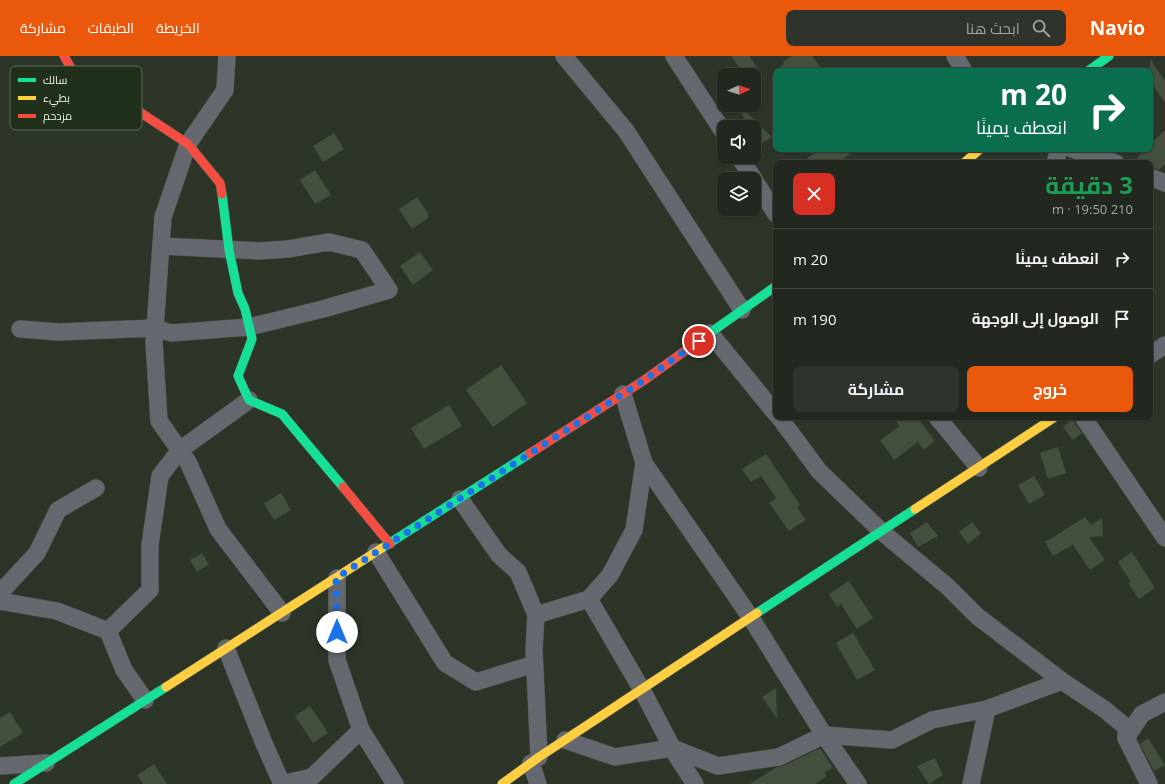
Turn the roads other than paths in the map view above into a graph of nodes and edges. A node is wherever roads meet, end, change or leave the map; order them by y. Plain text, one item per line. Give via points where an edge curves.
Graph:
1 (64, 56) edge
2 (226, 56) edge
3 (564, 56) edge
4 (674, 56) edge
5 (955, 56) edge
6 (1109, 56) edge
7 (70, 66) edge
8 (962, 68) edge
9 (1092, 68) edge
10 (142, 114) edge
11 (717, 122) edge
12 (188, 144) junction
13 (977, 152) edge
14 (1081, 152) edge
15 (967, 160) edge
16 (1107, 160) edge
17 (1153, 178) edge
18 (1165, 184) edge
19 (761, 190) edge
20 (773, 209) edge
21 (161, 246) junction
22 (229, 250) junction
23 (773, 288) edge
24 (742, 310) junction
25 (249, 327) junction
26 (155, 328) junction
27 (20, 329) dead end
28 (710, 333) junction
29 (1165, 345) edge
30 (1153, 353) edge
31 (622, 394) junction
32 (249, 400) junction
33 (773, 410) edge
34 (781, 420) edge
35 (939, 420) edge
36 (1051, 420) edge
37 (1085, 420) edge
38 (180, 450) junction
39 (644, 463) junction
40 (979, 468) junction
41 (96, 488) dead end
42 (460, 499) junction
43 (882, 532) junction
44 (1165, 538) edge
45 (383, 548) junction
46 (336, 578) junction
47 (0, 593) edge
48 (589, 599) junction
49 (0, 601) edge
50 (282, 613) junction
51 (536, 615) junction
52 (751, 618) junction
53 (108, 631) junction
54 (226, 648) junction
55 (534, 664) junction
56 (1062, 681) junction
57 (642, 690) junction
58 (145, 700) junction
59 (1165, 702) edge
60 (987, 709) junction
61 (361, 730) junction
62 (824, 735) junction
63 (1126, 738) junction
64 (565, 740) junction
65 (672, 748) junction
66 (535, 760) junction
67 (47, 763) junction
68 (0, 766) edge
69 (14, 784) edge
70 (281, 784) edge
71 (395, 784) edge
72 (502, 784) edge
73 (538, 784) edge
74 (695, 784) edge
75 (858, 784) edge
76 (971, 784) edge
77 (1149, 784) edge

1 - 7 street
2 - 12 street via 226,90
3 - 24 street via 626,131
4 - 11 street
5 - 8 street
6 - 9 street
10 - 12 street
12 - 21 street via 163,217
12 - 22 street via 220,183
13 - 15 street
14 - 16 street
17 - 18 street
19 - 20 street
21 - 22 street
21 - 26 street
22 - 25 street via 238,293 245,308
22 - 25 street via 288,249 329,242 362,250 389,290
23 - 24 street
24 - 28 street
25 - 26 street via 170,333
25 - 32 street via 252,339 238,376
26 - 27 street via 59,332
26 - 38 street via 159,421
28 - 31 street
28 - 33 street
29 - 30 street
31 - 39 street
31 - 42 street
32 - 38 street
32 - 45 street via 282,414
34 - 43 street via 820,471
35 - 40 street
36 - 40 street
37 - 44 street
38 - 50 street via 188,462 218,529
38 - 53 street via 160,476 150,545 150,590
39 - 48 street via 634,530 610,575
39 - 52 street
40 - 43 street
41 - 47 street via 58,510 37,553
42 - 45 street
42 - 51 street via 498,555 518,572
43 - 52 street
43 - 56 street via 948,587 978,616
45 - 46 street
45 - 55 street via 445,664 476,682
46 - 50 street
46 - 61 street via 337,660
48 - 51 street
48 - 57 street
49 - 53 street via 57,611
50 - 54 street
51 - 55 street
52 - 57 street
52 - 62 street
53 - 58 street via 124,670
54 - 58 street
54 - 70 street
55 - 66 street
56 - 60 street
56 - 63 street via 1126,727
57 - 64 street
57 - 65 street
58 - 67 street
59 - 63 street via 1142,714
60 - 62 street via 932,720 892,740
60 - 76 street
61 - 70 street via 312,777
61 - 71 street
62 - 65 street via 779,757 718,766
62 - 75 street
63 - 77 street
64 - 65 street via 616,757
64 - 66 street
65 - 74 street
66 - 72 street
66 - 73 street
67 - 68 street
67 - 69 street

